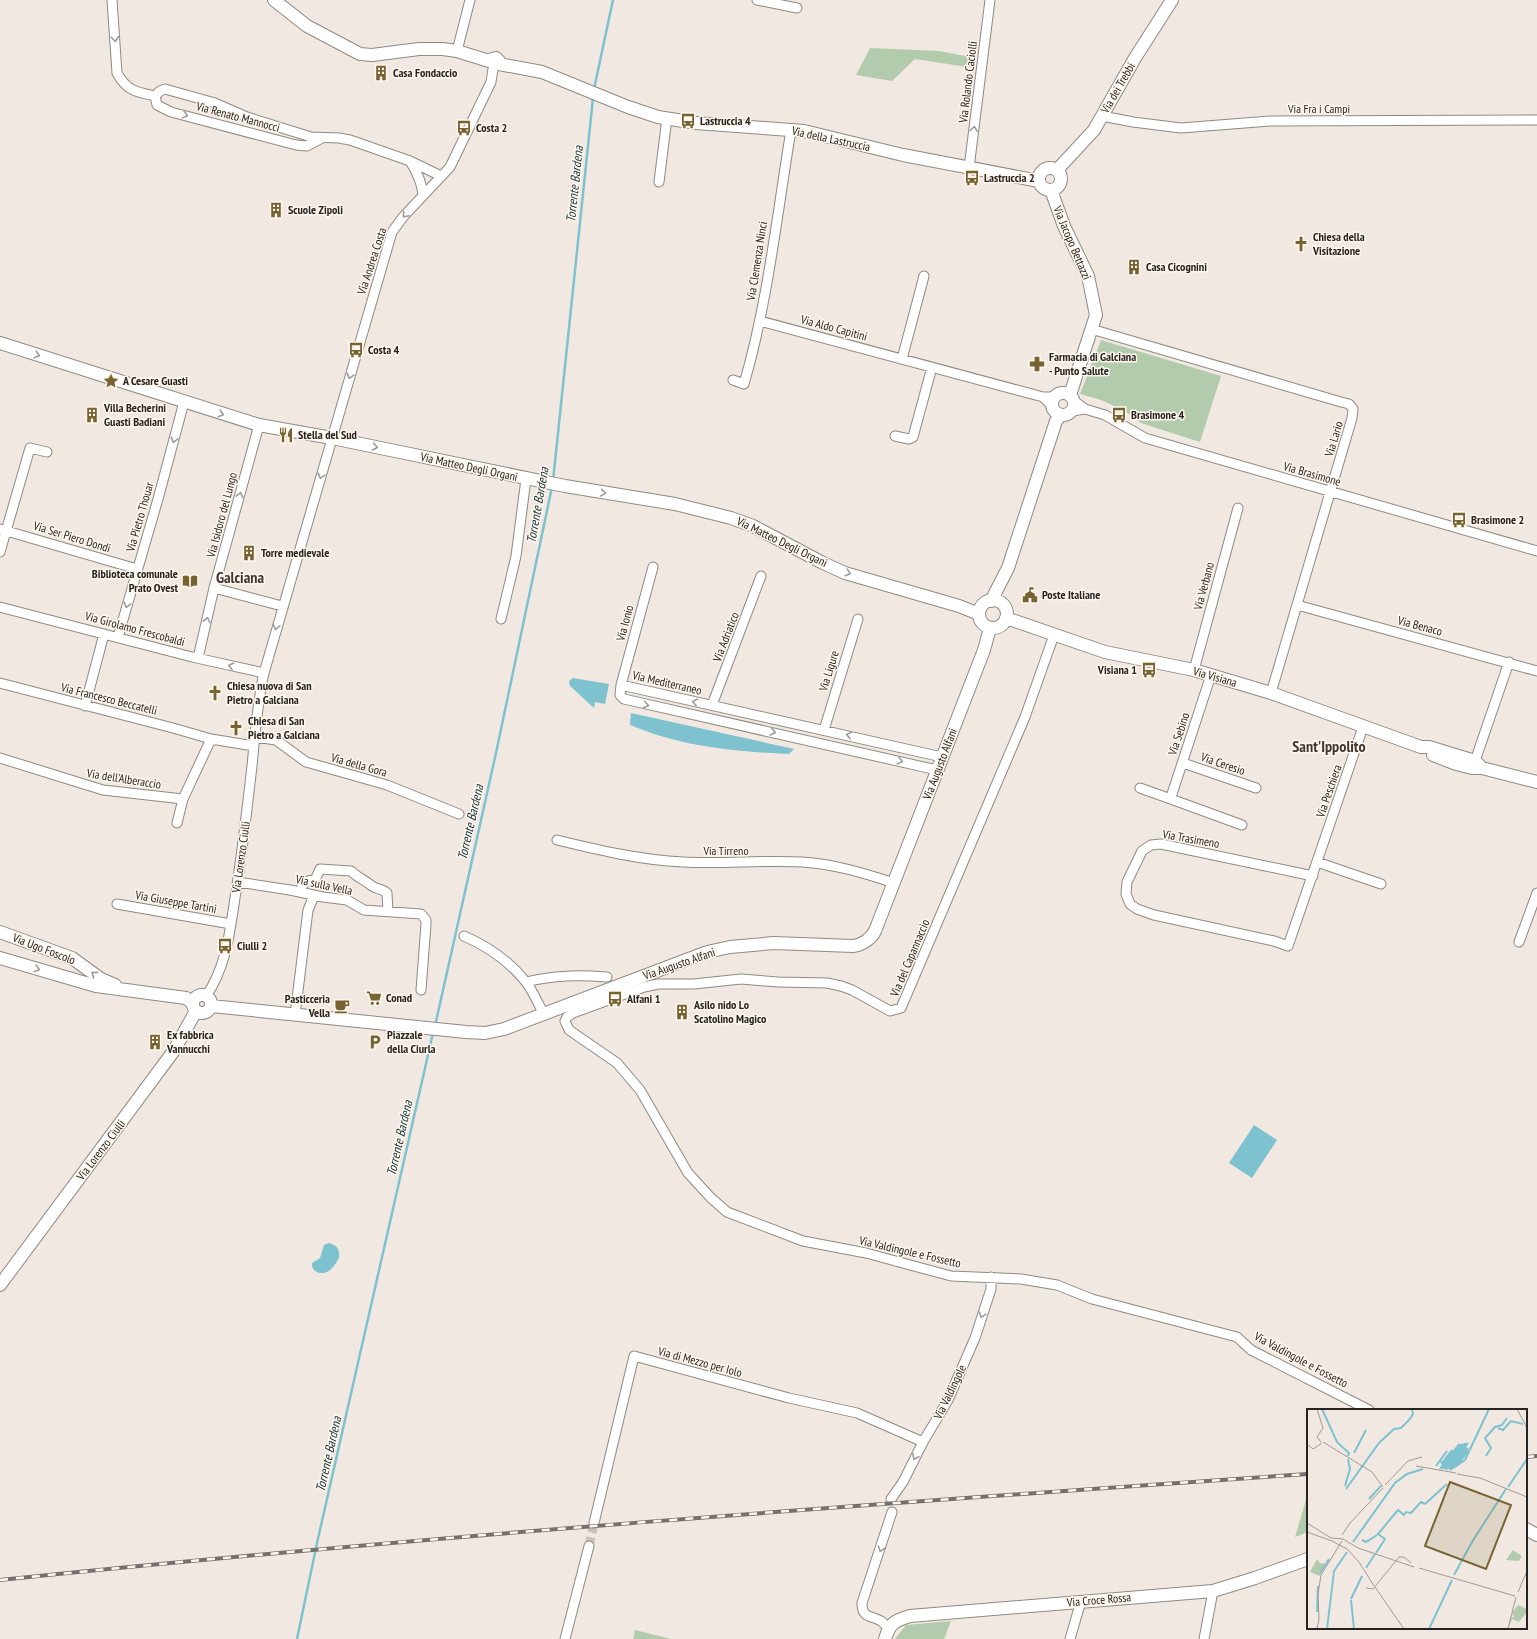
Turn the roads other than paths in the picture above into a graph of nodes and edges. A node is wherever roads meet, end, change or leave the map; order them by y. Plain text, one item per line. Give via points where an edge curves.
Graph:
1 (112, 0) edge
2 (274, 0) edge
3 (470, 0) edge
4 (757, 0) edge
5 (990, 0) edge
6 (1172, 0) edge
7 (797, 8) dead end
8 (457, 51) junction
9 (494, 65) junction
10 (155, 96) junction
11 (1102, 116) junction
12 (667, 118) junction
13 (1537, 120) edge
14 (791, 130) junction
15 (302, 134) junction
16 (322, 138) junction
17 (296, 146) junction
18 (410, 161) junction
19 (969, 168) junction
20 (1057, 170) junction
21 (441, 176) junction
22 (1039, 181) junction
23 (658, 182) dead end
24 (1051, 190) junction
25 (424, 195) junction
26 (924, 276) dead end
27 (760, 321) junction
28 (1091, 329) junction
29 (0, 343) edge
30 (902, 359) junction
31 (932, 368) junction
32 (733, 380) dead end
33 (184, 402) junction
34 (1061, 403) junction
35 (259, 425) junction
36 (895, 436) dead end
37 (332, 438) junction
38 (47, 452) dead end
39 (526, 479) junction
40 (1331, 491) junction
41 (1238, 508) dead end
42 (3, 529) edge
43 (1537, 551) edge
44 (0, 552) edge
45 (652, 567) dead end
46 (137, 569) junction
47 (761, 576) dead end
48 (214, 588) junction
49 (996, 602) junction
50 (1297, 605) junction
51 (282, 606) junction
52 (0, 607) edge
53 (979, 614) junction
54 (1006, 618) junction
55 (501, 619) dead end
56 (858, 619) dead end
57 (990, 628) junction
58 (104, 634) junction
59 (1054, 635) junction
60 (118, 637) junction
61 (198, 658) junction
62 (1509, 662) junction
63 (1194, 670) junction
64 (1537, 671) edge
65 (264, 673) junction
66 (1211, 675) junction
67 (0, 683) edge
68 (621, 685) junction
69 (1271, 693) junction
70 (85, 706) junction
71 (712, 706) junction
72 (1363, 727) junction
73 (824, 730) junction
74 (211, 739) junction
75 (254, 741) junction
76 (942, 757) junction
77 (0, 758) edge
78 (1183, 763) junction
79 (1478, 764) junction
80 (937, 770) junction
81 (1537, 782) edge
82 (1140, 788) dead end
83 (1256, 788) dead end
84 (1168, 798) junction
85 (183, 799) junction
86 (459, 814) dead end
87 (177, 823) dead end
88 (1242, 825) dead end
89 (557, 840) dead end
90 (1318, 862) junction
91 (1313, 876) junction
92 (238, 882) junction
93 (894, 884) junction
94 (1381, 884) dead end
95 (300, 892) junction
96 (1537, 893) edge
97 (314, 896) junction
98 (116, 904) dead end
99 (388, 912) junction
100 (231, 924) junction
101 (0, 932) edge
102 (464, 936) dead end
103 (1519, 942) dead end
104 (1288, 946) joint
105 (0, 958) edge
106 (607, 977) dead end
107 (526, 982) junction
108 (129, 990) junction
109 (420, 990) dead end
110 (209, 1001) junction
111 (195, 1007) junction
112 (544, 1014) junction
113 (295, 1015) junction
114 (565, 1021) joint
115 (991, 1277) junction
116 (0, 1285) edge
117 (1367, 1409) edge
118 (923, 1442) junction
119 (891, 1499) dead end
120 (892, 1512) dead end
121 (594, 1523) tunnel mouth
122 (1527, 1530) edge
123 (1537, 1535) edge
124 (588, 1546) tunnel mouth
125 (1307, 1559) edge
126 (1213, 1591) junction
127 (1081, 1601) junction
128 (887, 1634) edge
129 (565, 1639) edge
130 (1070, 1639) edge
131 (1204, 1639) edge

1 -> 10 street via 118,73 129,88
2 - 8 street, Via della Lastruccia via 307,26 360,54 420,49
3 - 8 street
4 - 7 street
19 -> 5 street, Via Rolando Caciolli
6 - 11 street, Via dei Trebbi
8 - 9 street, Via della Lastruccia
9 - 12 street, Via della Lastruccia via 542,72 632,109
9 - 21 street, Via Andrea Costa via 491,82 478,110 450,167
10 - 15 street, Via Renato Mannocci via 165,89 176,91
10 -> 17 street, Via Renato Mannocci via 157,105 171,112
11 - 13 street, Via Fra i Campi via 1181,128 1270,121
11 - 20 street, Via dei Trebbi via 1094,130
12 - 14 street, Via della Lastruccia
12 - 23 street
14 - 19 street, Via della Lastruccia
14 - 27 street, Via Clemenza Ninci
15 - 16 street, Via Renato Mannocci
15 - 17 street via 303,140
16 - 17 street, Via Renato Mannocci via 307,146
16 - 18 street, Via Renato Mannocci via 350,140
18 - 21 street, Via Renato Mannocci
18 - 25 street via 422,184
19 - 22 street, Via della Lastruccia
20 - 22 street via 1044,170
20 - 24 street via 1061,182
21 - 25 street, Via Andrea Costa
22 - 24 street via 1042,187
24 - 28 street, Via Jacopo Bettazzi via 1064,226 1088,276 1096,315
25 -> 37 street, Via Andrea Costa via 392,232
26 - 30 street
27 - 30 street, Via Aldo Capitini
27 - 32 street, Via Clemenza Ninci via 744,384
28 - 34 street, Via Jacopo Bettazzi
28 - 40 street, Via Lario via 1348,404 1353,409 1352,418
29 -> 33 street, Via Matteo Degli Organi
30 - 31 street, Via Aldo Capitini
31 - 34 street, Via Aldo Capitini
31 - 36 street via 913,437 909,439
33 -> 35 street, Via Matteo Degli Organi
33 -> 46 street, Via Pietro Thouar
34 - 40 street, Via Brasimone via 1105,415 1145,438
34 - 49 street, Via Jacopo Bettazzi via 1008,568 1007,587
35 - 37 street, Via Matteo Degli Organi
48 -> 35 street, Via Isidoro del Lungo
37 -> 39 street, Via Matteo Degli Organi
37 -> 51 street, Via Andrea Costa
38 - 42 street via 30,448
39 -> 53 street, Via Matteo Degli Organi via 675,504 731,518 753,526 845,573
39 - 55 street via 516,556
40 - 43 street, Via Brasimone
40 - 50 street, Via Lario
41 - 63 street, Via Verbano
42 - 44 street
42 - 46 street, Via Ser Piero Dondi
45 - 68 street, Via Ionio
46 -> 60 street, Via Pietro Thouar
47 - 71 street, Via Adriatico
48 - 51 street
61 -> 48 street, Via Isidoro del Lungo
49 - 53 street via 981,606
49 - 54 street via 1006,609
50 - 62 street, Via Benaco
50 - 69 street, Via Lario
51 -> 65 street, Via Lorenzo Ciulli
52 - 58 street, Via Girolamo Frescobaldi
53 - 57 street via 983,624
54 - 57 street via 1002,625
54 - 59 street, Via Visiana
56 - 73 street, Via Ligure
57 - 76 street, Via Augusto Alfani via 984,650
58 - 60 street, Via Girolamo Frescobaldi
58 - 70 street
59 - 63 street, Via Visiana via 1115,655
59 - 114 street, Via del Capannaccio via 1025,717 901,1008 890,1011 852,990 834,984 741,979 644,987 574,1013
60 - 61 street, Via Girolamo Frescobaldi
65 -> 61 street, Via Girolamo Frescobaldi
62 - 64 street, Via Benaco
62 - 79 street
63 - 66 street, Via Visiana
65 - 75 street, Via Lorenzo Ciulli
66 - 69 street, Via Visiana
66 - 78 street, Via Sebino
67 - 70 street, Via Francesco Beccatelli
71 -> 68 street, Via Mediterraneo
68 -> 80 street, Via Mediterraneo via 620,695 629,701
69 - 72 street, Via Visiana
70 - 74 street, Via Francesco Beccatelli
71 - 73 street, Via Mediterraneo
72 - 79 street, Via Visiana via 1421,747 1429,746
72 - 90 street, Via Peschiera
76 -> 73 street, Via Mediterraneo
74 - 75 street, Via Francesco Beccatelli
74 - 85 street
75 - 86 street, Via della Gora via 276,740 306,762 387,785
75 - 92 street, Via Lorenzo Ciulli
76 - 80 street, Via Augusto Alfani
77 - 85 street, Via dell'Alberaccio via 102,790
78 - 83 street, Via Ceresio
78 - 84 street, Via Sebino via 1171,797
79 - 81 street, Via Visiana
80 - 93 street, Via Augusto Alfani
82 - 84 street
84 - 88 street
85 - 87 street
89 - 93 street, Via Tirreno via 622,854 680,862 815,863 860,872
90 - 91 street, Via Peschiera
90 - 94 street
91 - 104 street, Via Peschiera
91 - 104 street, Via Trasimeno via 1161,844 1151,845 1142,851 1127,882 1126,894 1130,904 1138,909
92 - 95 street, Via sulla Vella
92 - 100 street, Via Lorenzo Ciulli
93 - 112 street, Via Augusto Alfani via 874,934 857,945 774,943 714,951
95 - 97 street, Via sulla Vella
95 - 99 street via 303,883 315,880 320,870 351,872 356,878 387,893
96 - 103 street
97 - 99 street, Via sulla Vella via 347,900 364,910
97 - 113 street via 308,910
98 - 100 street, Via Giuseppe Tartini
99 - 109 street, Via sulla Vella via 418,913 426,920
100 - 110 street, Via Lorenzo Ciulli via 227,946
108 -> 101 street, Via Ugo Foscolo via 106,982 72,958
102 - 107 street via 483,945 511,966
105 -> 108 street, Via Ugo Foscolo via 79,982
106 - 107 street via 575,974
107 - 112 street
108 - 111 street, Via Ugo Foscolo via 186,998
110 - 111 street via 198,996
110 - 111 street, Via Augusto Alfani via 209,1011 204,1014
110 - 113 street, Via Augusto Alfani
111 - 116 street, Via Lorenzo Ciulli via 173,1052
112 - 113 street, Via Augusto Alfani via 495,1032 466,1032
114 - 115 street, Via Valdingole e Fossetto via 569,1030 617,1062 636,1084 688,1173 727,1212 803,1241 866,1253 952,1276
115 - 117 street, Via Valdingole e Fossetto via 1057,1285 1092,1299 1237,1337 1251,1350
115 -> 118 street, Via Valdingole via 991,1289 975,1338 948,1400
118 -> 119 street, Via Valdingole via 903,1482
118 - 121 street, Via di Mezzo per Iolo via 857,1413 789,1398 634,1356
120 -> 128 street via 862,1603 864,1613 882,1622
122 - 123 street
124 - 129 street
125 - 126 street, Via Croce Rossa
126 - 127 street, Via Croce Rossa
126 - 131 street
127 - 128 street, Via Croce Rossa via 910,1616 896,1621
127 - 130 street

